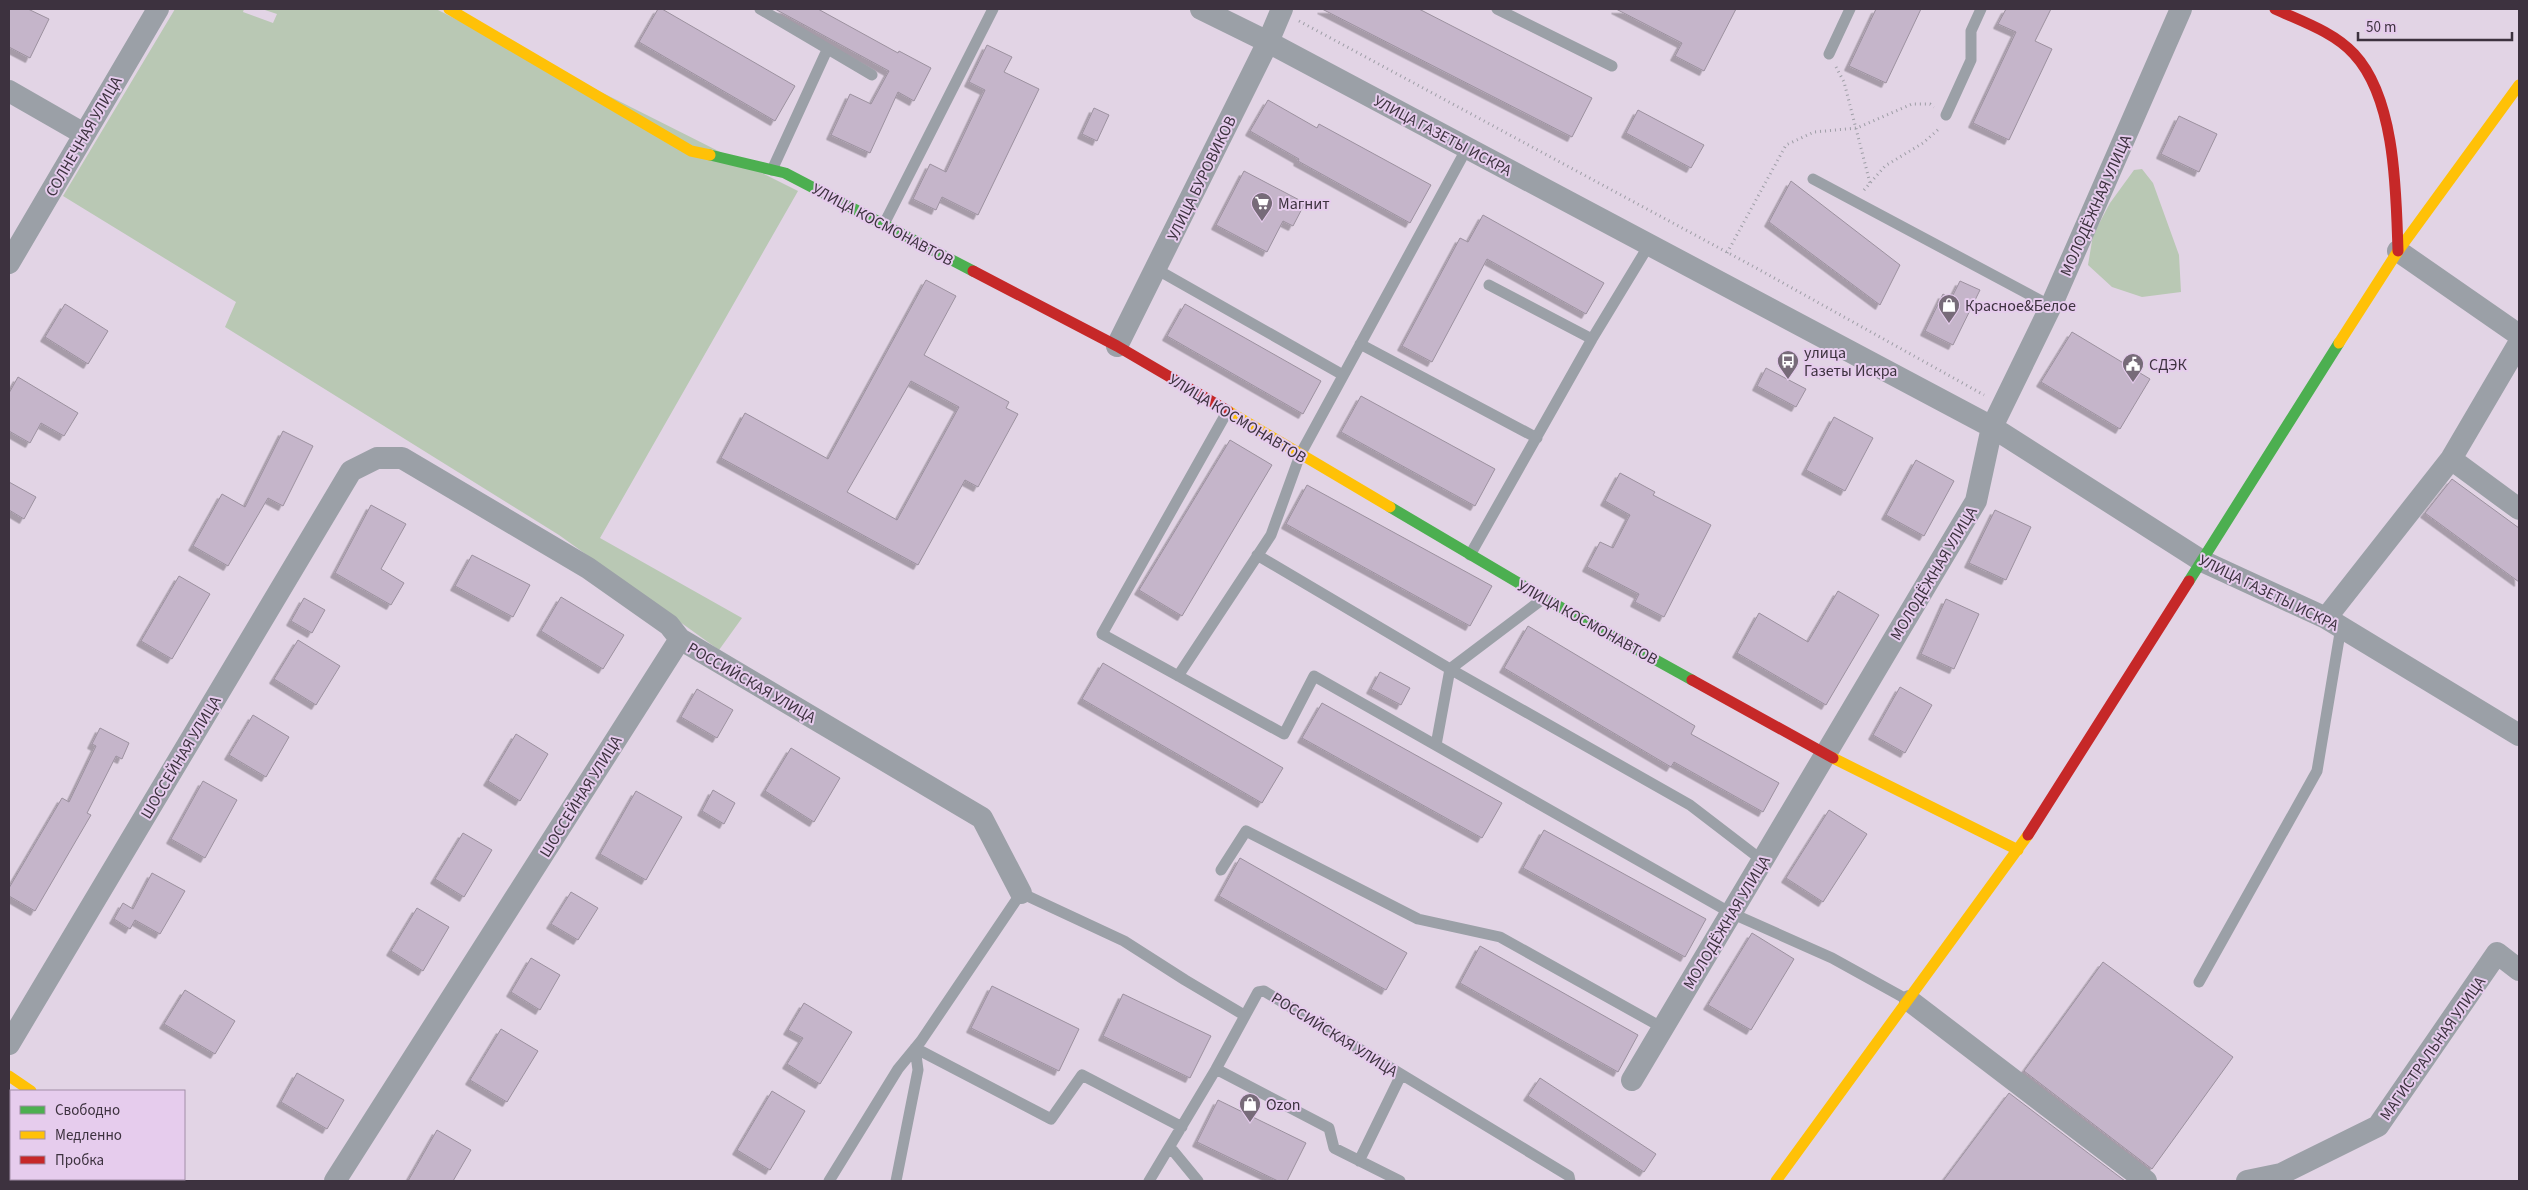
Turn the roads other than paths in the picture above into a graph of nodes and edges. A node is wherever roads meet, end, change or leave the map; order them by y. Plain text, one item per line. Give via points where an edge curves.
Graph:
1 (158, 9) edge
2 (449, 9) edge
3 (760, 9) edge
4 (993, 9) edge
5 (1201, 9) edge
6 (1497, 9) edge
7 (1850, 9) edge
8 (1981, 9) edge
9 (2181, 9) edge
10 (2276, 9) edge
11 (1281, 10) edge
12 (468, 14) edge
13 (1268, 42) junction
14 (827, 50) junction
15 (1829, 54) road end
16 (1612, 66) dead end
17 (872, 75) dead end
18 (2519, 86) edge
19 (9, 91) edge
20 (1946, 115) road end
21 (84, 134) junction
22 (1467, 148) junction
23 (772, 170) junction
24 (1813, 179) dead end
25 (884, 224) junction
26 (1649, 245) junction
27 (2398, 251) junction
28 (9, 263) edge
29 (1156, 269) junction
30 (1489, 285) dead end
31 (2051, 306) junction
32 (2519, 335) edge
33 (1592, 339) junction
34 (2519, 343) edge
35 (1360, 344) junction
36 (1117, 346) junction
37 (1343, 375) junction
38 (1227, 412) junction
39 (1992, 427) junction
40 (1537, 438) junction
41 (1300, 455) junction
42 (2451, 459) junction
43 (351, 471) joint
44 (2519, 509) edge
45 (1257, 555) junction
46 (1470, 555) junction
47 (2202, 561) junction
48 (1544, 598) junction
49 (2334, 622) junction
50 (680, 639) junction
51 (1450, 669) junction
52 (1178, 676) junction
53 (2519, 735) edge
54 (1436, 746) junction
55 (1825, 754) junction
56 (2018, 850) junction
57 (1763, 861) junction
58 (1221, 870) dead end
59 (1021, 893) junction
60 (1731, 913) junction
61 (2519, 970) edge
62 (2199, 982) dead end
63 (1910, 1001) junction
64 (1244, 1015) junction
65 (1663, 1028) junction
66 (9, 1044) edge
67 (915, 1048) junction
68 (1216, 1069) junction
69 (1401, 1075) junction
70 (9, 1076) edge
71 (1632, 1080) dead end
72 (30, 1090) edge
73 (1182, 1127) junction
74 (1170, 1147) junction
75 (1359, 1161) junction
76 (2283, 1178) edge
77 (335, 1181) edge
78 (829, 1181) edge
79 (896, 1181) edge
80 (1150, 1181) edge
81 (1198, 1181) edge
82 (1400, 1181) edge
83 (1570, 1181) edge
84 (1776, 1181) edge
85 (2146, 1181) edge
86 (2247, 1181) edge

1 - 21 street, СОЛНЕЧНАЯ УЛИЦА
2 - 12 street, УЛИЦА КОСМОНАВТОВ
3 - 14 lane
4 - 25 lane
5 - 13 street, УЛИЦА ГАЗЕТЫ ИСКРА
6 - 16 lane
7 - 15 lane
8 - 20 lane via 1971,31 1970,60
9 - 31 street, МОЛОДЁЖНАЯ УЛИЦА
10 - 27 street via 2342,44 2369,74 2385,122 2394,168
11 - 13 street, УЛИЦА БУРОВИКОВ
12 - 23 street, УЛИЦА КОСМОНАВТОВ via 691,151
13 - 22 street, УЛИЦА ГАЗЕТЫ ИСКРА
13 - 29 street, УЛИЦА БУРОВИКОВ
14 - 17 lane
14 - 23 lane
18 - 27 street
19 - 21 street
21 - 28 street, СОЛНЕЧНАЯ УЛИЦА
22 - 26 street, УЛИЦА ГАЗЕТЫ ИСКРА
22 - 35 lane
23 - 25 street, УЛИЦА КОСМОНАВТОВ via 785,173
24 - 31 lane
25 - 36 street, УЛИЦА КОСМОНАВТОВ
26 - 33 lane
26 - 39 street, УЛИЦА ГАЗЕТЫ ИСКРА
27 - 32 street
27 - 47 street
29 - 36 street, УЛИЦА БУРОВИКОВ
29 - 37 lane
30 - 33 lane
31 - 39 street, МОЛОДЁЖНАЯ УЛИЦА
33 - 40 lane
34 - 42 street
35 - 37 lane
35 - 40 lane
36 - 38 street, УЛИЦА КОСМОНАВТОВ
37 - 41 lane
38 - 41 street, УЛИЦА КОСМОНАВТОВ
38 - 52 lane via 1102,634
39 - 47 street, УЛИЦА ГАЗЕТЫ ИСКРА
39 - 55 street, МОЛОДЁЖНАЯ УЛИЦА via 1976,501
40 - 46 lane
41 - 45 lane via 1271,534
41 - 46 street, УЛИЦА КОСМОНАВТОВ
42 - 44 street
42 - 49 street
43 - 50 street, РОССИЙСКАЯ УЛИЦА via 377,458 402,458 588,568 669,625
43 - 66 street, ШОССЕЙНАЯ УЛИЦА
45 - 51 lane
45 - 52 lane
46 - 48 street, УЛИЦА КОСМОНАВТОВ
47 - 49 street, УЛИЦА ГАЗЕТЫ ИСКРА
47 - 56 street
48 - 51 lane
48 - 55 street, УЛИЦА КОСМОНАВТОВ
49 - 53 street, УЛИЦА ГАЗЕТЫ ИСКРА
49 - 62 lane via 2317,771
50 - 59 street, РОССИЙСКАЯ УЛИЦА via 982,818
50 - 77 street, ШОССЕЙНАЯ УЛИЦА
51 - 54 lane
51 - 57 lane via 1690,805
52 - 54 lane via 1284,734 1314,676
54 - 60 lane
55 - 56 street, УЛИЦА КОСМОНАВТОВ
55 - 57 street, МОЛОДЁЖНАЯ УЛИЦА
56 - 63 street
57 - 60 street, МОЛОДЁЖНАЯ УЛИЦА
58 - 65 lane via 1246,831 1418,919 1500,937
59 - 64 lane via 1124,941
59 - 67 lane
60 - 63 lane via 1832,958
60 - 65 street, МОЛОДЁЖНАЯ УЛИЦА
61 - 76 street, МАГИСТРАЛЬНАЯ УЛИЦА via 2497,953 2378,1126
63 - 84 street
63 - 85 street
64 - 68 lane, РОССИЙСКАЯ УЛИЦА
64 - 69 lane, РОССИЙСКАЯ УЛИЦА via 1258,992 1264,990
65 - 71 street, МОЛОДЁЖНАЯ УЛИЦА
67 - 73 lane via 1051,1119 1082,1075
67 - 78 lane via 898,1069
67 - 79 lane via 918,1070
68 - 73 lane, РОССИЙСКАЯ УЛИЦА
68 - 75 lane via 1329,1128 1334,1148
69 - 75 lane
69 - 83 lane, РОССИЙСКАЯ УЛИЦА via 1569,1176
70 - 72 street
73 - 74 lane, РОССИЙСКАЯ УЛИЦА
74 - 80 lane, РОССИЙСКАЯ УЛИЦА
74 - 81 lane
75 - 82 lane
76 - 86 street

